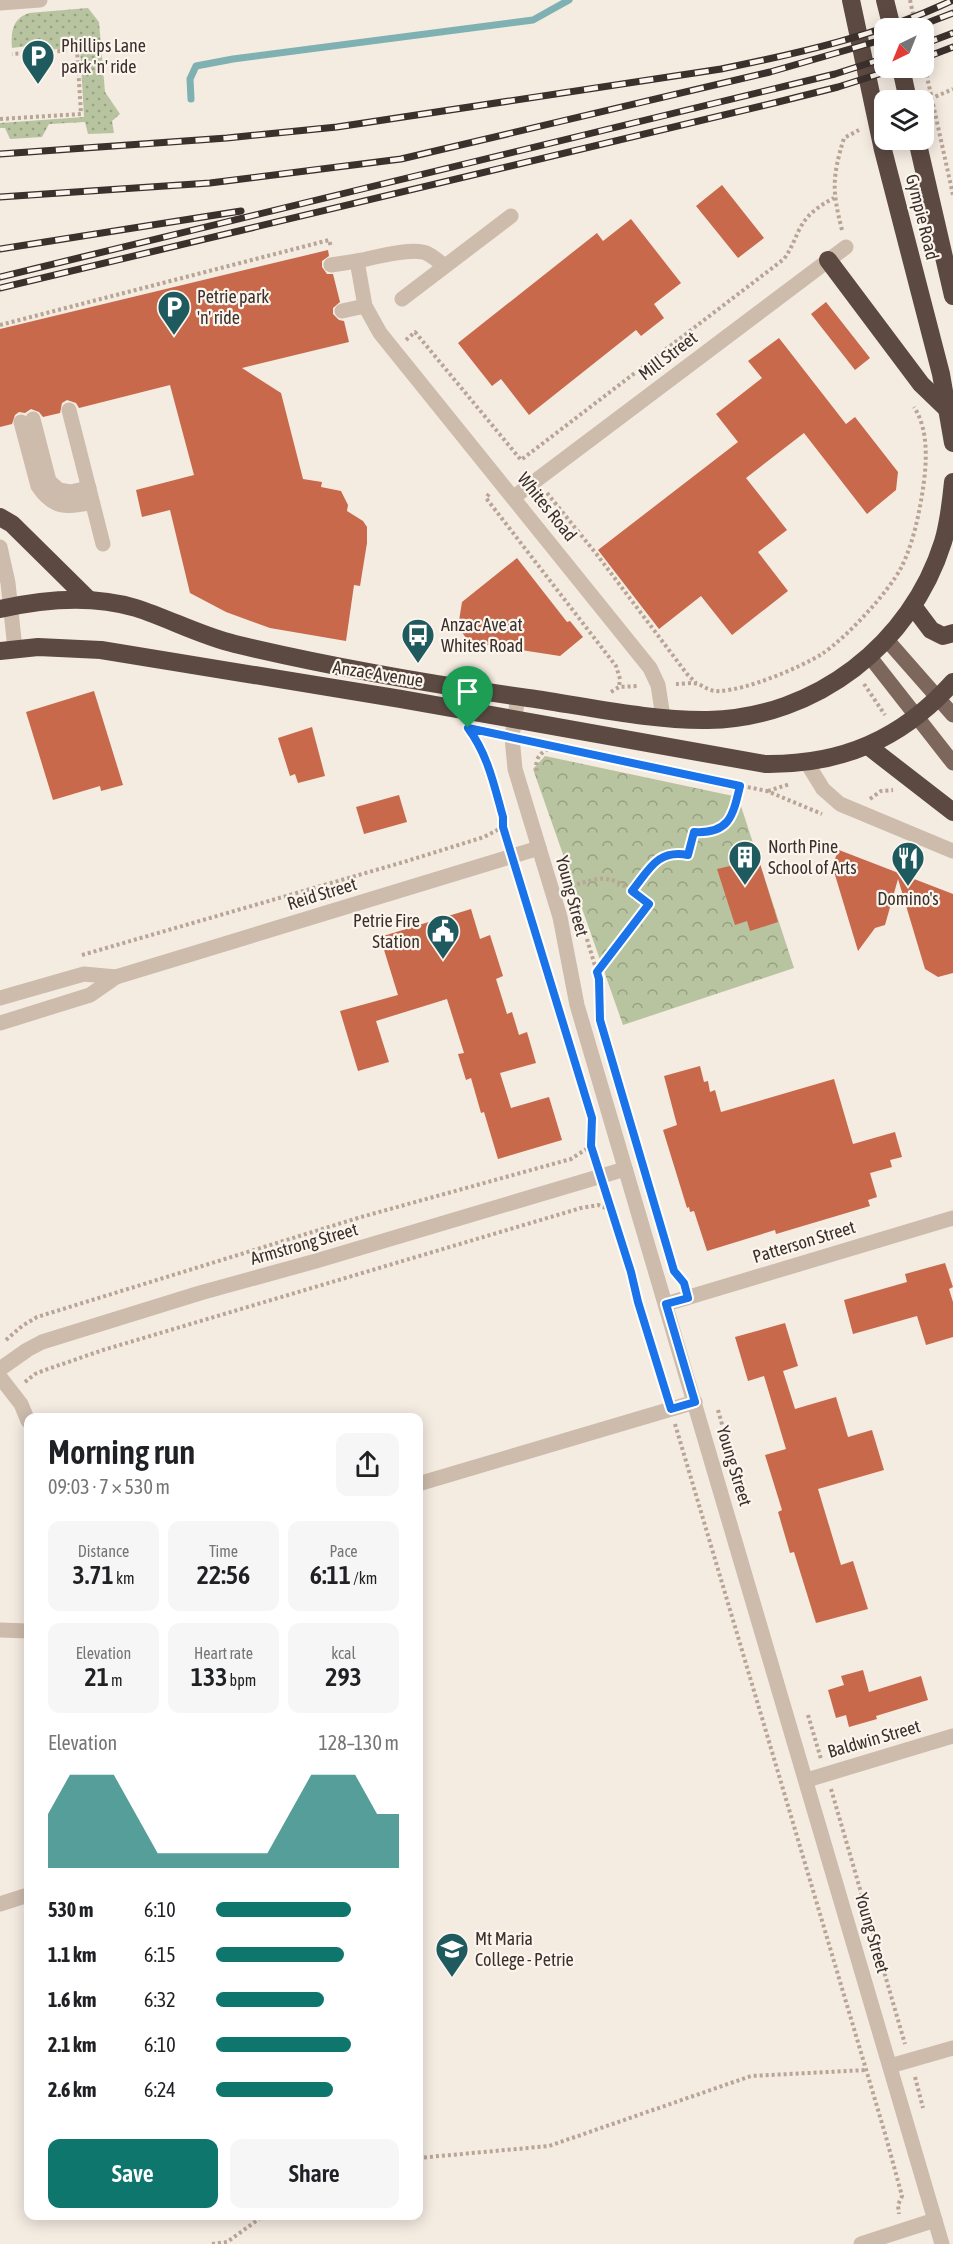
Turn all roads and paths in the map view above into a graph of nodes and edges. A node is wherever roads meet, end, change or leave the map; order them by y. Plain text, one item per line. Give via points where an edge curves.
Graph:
1 (40, 0) edge
2 (885, 0) edge
3 (910, 0) edge
4 (851, 2) edge
5 (0, 3) edge
6 (890, 18) edge
7 (914, 18) edge
8 (12, 54) dead end
9 (927, 78) edge
10 (953, 89) edge
11 (934, 98) edge
12 (0, 119) edge
13 (860, 130) dead end
14 (919, 150) edge
15 (953, 195) edge
16 (834, 198) junction
17 (511, 216) dead end
18 (846, 247) joint
19 (828, 260) junction
20 (357, 261) junction
21 (333, 265) joint
22 (444, 265) junction
23 (953, 296) edge
24 (402, 299) dead end
25 (365, 306) junction
26 (342, 311) dead end
27 (0, 325) edge
28 (394, 349) junction
29 (910, 401) dead end
30 (69, 410) dead end
31 (949, 411) junction
32 (27, 421) dead end
33 (953, 443) edge
34 (953, 482) edge
35 (90, 495) junction
36 (514, 497) junction
37 (0, 517) edge
38 (103, 544) dead end
39 (0, 547) edge
40 (89, 600) junction
41 (913, 606) junction
42 (5, 608) edge
43 (953, 633) edge
44 (887, 640) junction
45 (835, 644) junction
46 (8, 650) edge
47 (870, 657) junction
48 (853, 669) junction
49 (953, 682) edge
50 (658, 686) junction
51 (602, 693) dead end
52 (518, 696) junction
53 (938, 698) junction
54 (953, 715) edge
55 (663, 717) junction
56 (916, 717) junction
57 (513, 728) junction
58 (480, 731) dead end
59 (896, 731) junction
60 (868, 747) junction
61 (580, 753) dead end
62 (807, 763) junction
63 (953, 764) edge
64 (538, 777) dead end
65 (740, 786) junction
66 (953, 812) edge
67 (825, 816) dead end
68 (503, 827) junction
69 (539, 848) junction
70 (953, 851) edge
71 (513, 857) junction
72 (568, 875) dead end
73 (632, 891) junction
74 (578, 909) dead end
75 (80, 955) dead end
76 (597, 972) junction
77 (116, 977) junction
78 (555, 995) dead end
79 (0, 998) edge
80 (600, 1020) dead end
81 (0, 1023) edge
82 (593, 1125) dead end
83 (591, 1146) junction
84 (625, 1169) junction
85 (600, 1177) junction
86 (610, 1209) junction
87 (953, 1218) edge
88 (666, 1304) junction
89 (0, 1345) edge
90 (0, 1369) edge
91 (0, 1377) edge
92 (12, 1392) junction
93 (695, 1402) junction
94 (716, 1406) dead end
95 (671, 1409) junction
96 (25, 1413) edge
97 (729, 1448) dead end
98 (423, 1483) edge
99 (0, 1630) edge
100 (24, 1631) edge
101 (805, 1705) dead end
102 (953, 1736) edge
103 (826, 1774) junction
104 (807, 1780) junction
105 (24, 1896) edge
106 (0, 1904) edge
107 (902, 2036) dead end
108 (953, 2048) edge
109 (890, 2066) junction
110 (866, 2070) junction
111 (423, 2158) edge
112 (257, 2220) edge
113 (935, 2220) junction
114 (905, 2231) junction
115 (212, 2244) edge
116 (861, 2244) edge
117 (942, 2244) edge

1 - 5 street
2 - 6 highway
3 - 7 path
4 - 31 highway, Gympie Road via 883,150
8 - 12 path via 77,50 81,114
9 - 15 path
10 - 11 path
13 - 16 path via 844,138 835,166
14 - 23 highway, Gympie Road
16 - 18 path
16 - 28 path via 810,214 784,259 521,460 415,332
17 - 22 street
18 - 19 street, Mill Street
19 - 31 highway via 915,377
19 - 36 street, Mill Street
20 - 21 street
20 - 22 street via 421,252
20 - 25 street, Whites Road
21 - 27 path via 329,240
22 - 24 street
25 - 26 street
25 - 28 street, Whites Road
28 - 36 street, Whites Road
29 - 45 path via 923,422 924,441 922,493 915,532 891,585
30 - 35 street
31 - 33 highway, Gympie Road
32 - 35 street via 49,481 58,490
34 - 41 highway via 944,540
35 - 38 street
36 - 50 street, Whites Road via 642,657
37 - 40 highway via 12,524
39 - 42 street
40 - 42 highway, Anzac Avenue via 58,599
40 - 52 highway, Anzac Avenue via 134,607 223,642
41 - 43 highway via 931,630 943,636
41 - 44 highway
42 - 46 street
44 - 47 highway
44 - 53 main road
45 - 48 path
45 - 50 path via 793,668 737,688 717,692 696,683
46 - 57 highway, Anzac Avenue via 101,650 202,665
47 - 48 highway, Anzac Avenue
47 - 56 main road
48 - 55 highway, Anzac Avenue via 803,699 756,714 708,720
48 - 59 path
49 - 53 highway
50 - 51 path via 619,687
50 - 55 street, Whites Road
52 - 55 highway, Anzac Avenue
52 - 57 street, Young Street
53 - 54 main road
53 - 56 highway, Anzac Avenue
56 - 59 highway, Anzac Avenue
56 - 63 main road
57 - 62 highway, Anzac Avenue via 747,762
57 - 64 path via 555,748 541,754 535,762
57 - 69 street, Young Street via 515,769
58 - 68 path via 468,728 486,758
59 - 60 highway, Anzac Avenue
60 - 62 highway, Anzac Avenue
60 - 66 highway
61 - 65 path
62 - 70 street via 823,789 840,804
65 - 67 path via 775,794
65 - 73 path via 726,824 716,830 694,832 688,855 661,857
68 - 71 path
68 - 75 path via 484,837 406,861
69 - 71 street, Reid Street
69 - 84 street, Young Street via 564,933 577,1005
71 - 77 street, Reid Street
71 - 78 path
72 - 73 path via 572,887 610,878
73 - 76 path via 649,904
74 - 76 path
76 - 80 path
77 - 79 street, Reid Street via 84,974
77 - 81 street, Reid Street via 90,995
82 - 83 path
83 - 85 path
83 - 89 path via 571,1159 309,1232 37,1317
84 - 85 street, Armstrong Street
84 - 88 street, Young Street
85 - 86 path
85 - 90 street, Armstrong Street via 42,1342
86 - 92 path via 598,1205 581,1208 103,1350 35,1374
86 - 95 path
87 - 88 street, Patterson Street
88 - 93 street, Young Street
91 - 92 street
92 - 96 street
93 - 95 street
93 - 104 street, Young Street
94 - 97 path
95 - 98 street
95 - 110 path
99 - 100 street
101 - 103 path
102 - 103 street, Baldwin Street
103 - 104 street, Baldwin Street
103 - 107 path
104 - 109 street, Young Street
105 - 106 street
108 - 109 street
109 - 110 path
109 - 113 street, Young Street
110 - 111 path via 751,2076 549,2146
110 - 114 path via 902,2196 898,2213
112 - 115 path via 227,2242
113 - 114 street
113 - 117 street, Young Street
114 - 116 street

